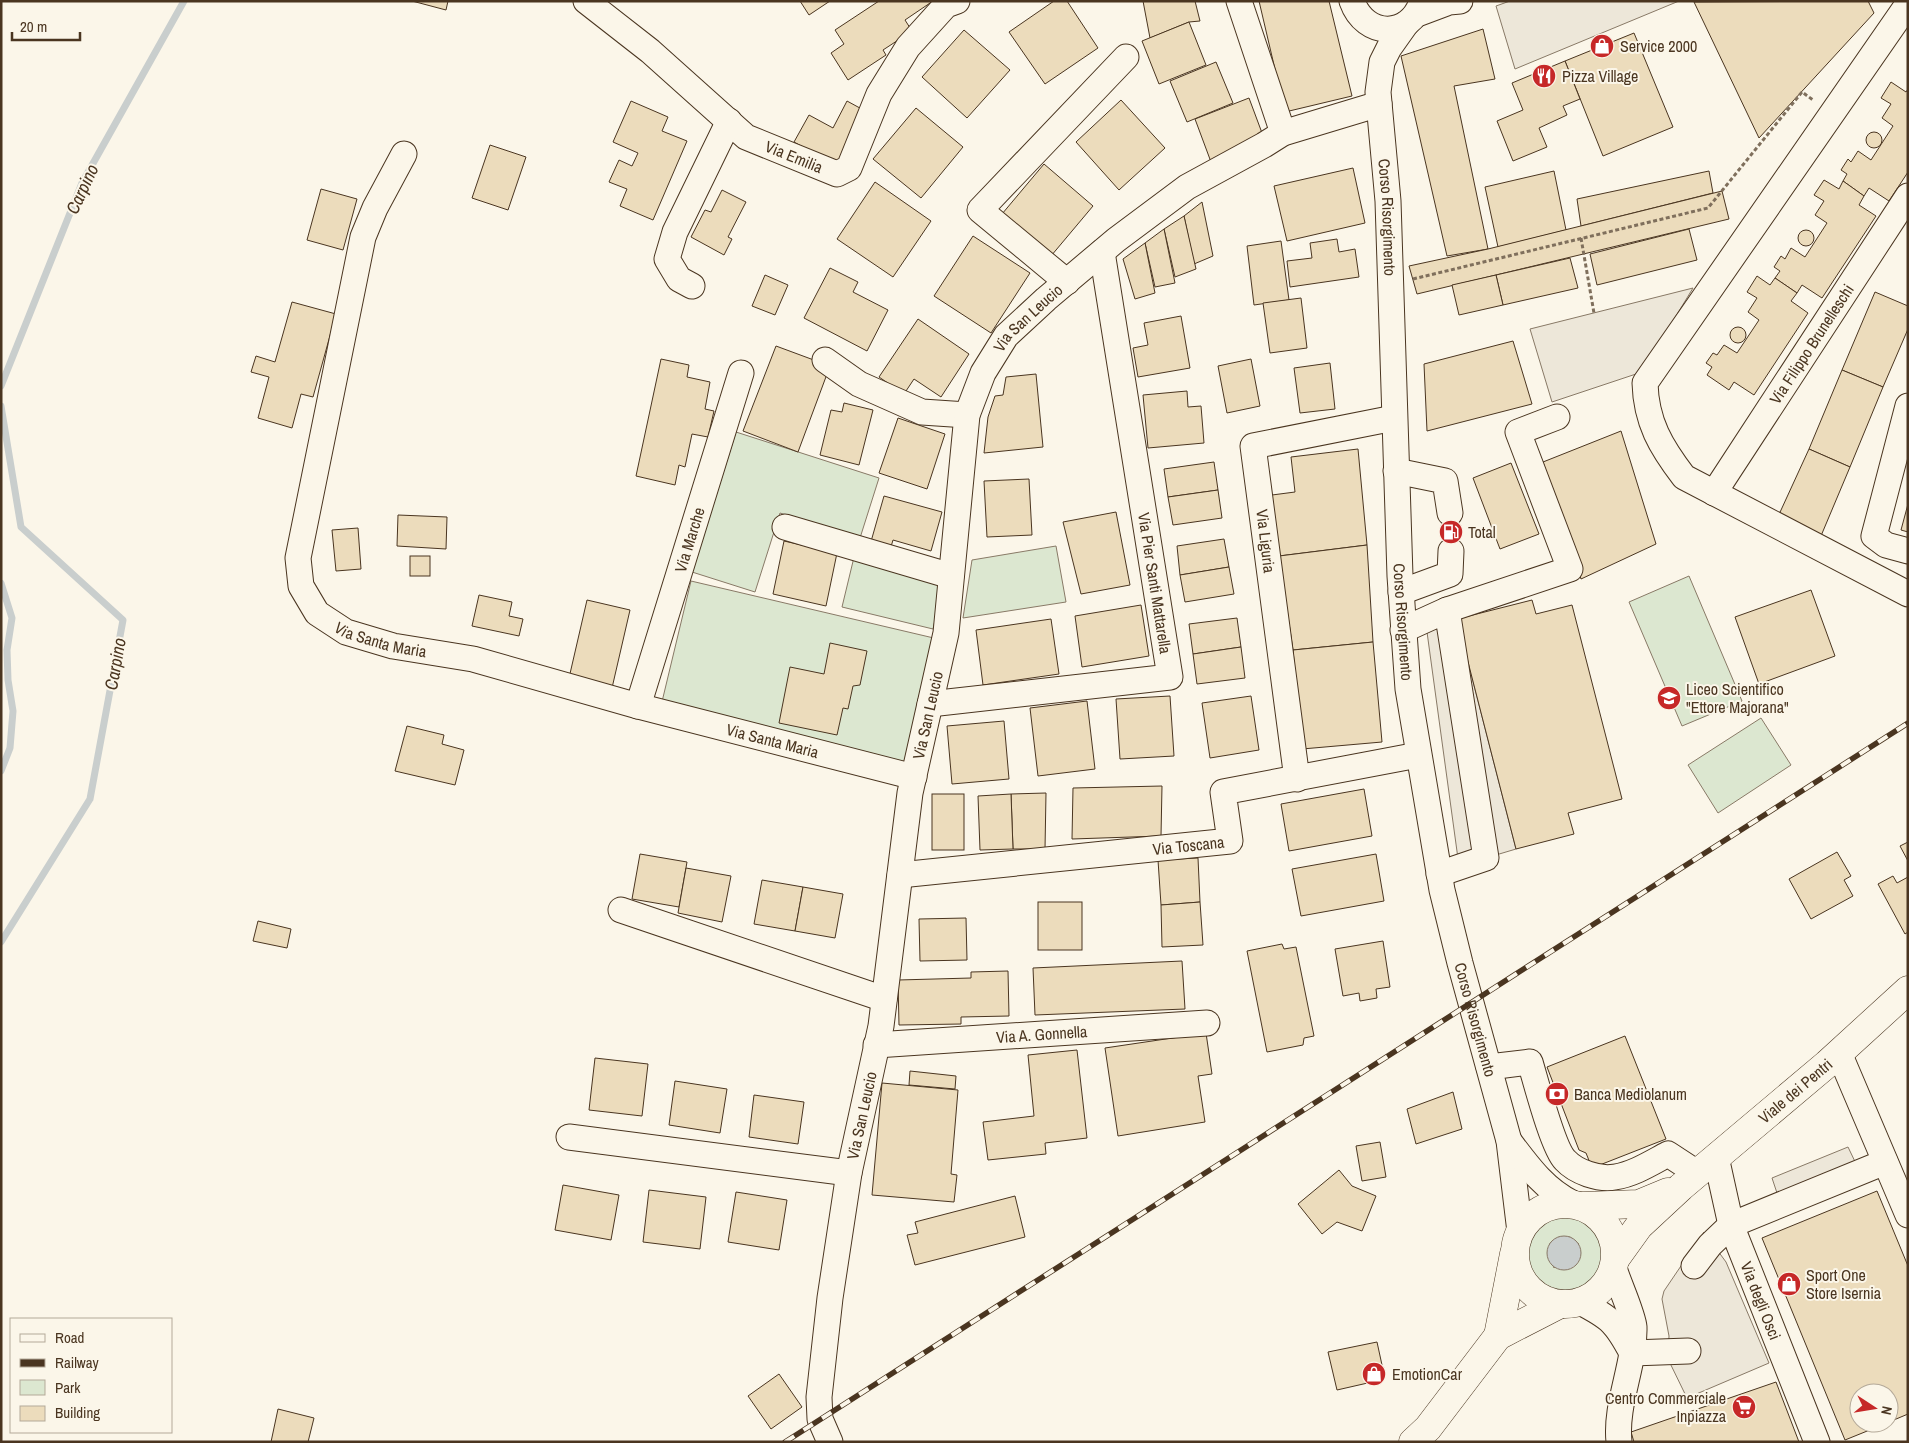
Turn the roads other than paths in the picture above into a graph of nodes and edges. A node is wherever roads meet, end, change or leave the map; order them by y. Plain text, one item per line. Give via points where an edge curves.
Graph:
1 (586, 1) edge
2 (957, 1) edge
3 (1239, 1) edge
4 (1460, 1) edge
5 (1908, 4) edge
6 (1357, 10) edge
7 (1415, 13) edge
8 (1126, 57) dead end
9 (1378, 98) junction
10 (729, 121) junction
11 (1283, 133) junction
12 (404, 154) dead end
13 (1908, 196) edge
14 (1102, 252) junction
15 (1067, 282) junction
16 (692, 286) dead end
17 (826, 360) dead end
18 (741, 373) dead end
19 (1908, 406) edge
20 (967, 415) junction
21 (1558, 417) dead end
22 (1394, 418) junction
23 (1396, 471) junction
24 (1714, 493) junction
25 (1450, 513) dead end
26 (785, 527) dead end
27 (1451, 551) dead end
28 (1908, 551) edge
29 (950, 576) junction
30 (1401, 592) junction
31 (1908, 594) edge
32 (1447, 610) junction
33 (1403, 630) junction
34 (930, 704) junction
35 (638, 706) junction
36 (1418, 755) junction
37 (914, 777) junction
38 (1297, 778) junction
39 (1439, 874) junction
40 (900, 875) junction
41 (621, 910) dead end
42 (1908, 990) edge
43 (884, 999) junction
44 (1207, 1023) dead end
45 (876, 1045) junction
46 (1839, 1053) junction
47 (1489, 1068) junction
48 (569, 1137) dead end
49 (1509, 1141) junction
50 (1885, 1162) junction
51 (1698, 1172) junction
52 (849, 1173) junction
53 (1578, 1205) junction
54 (1908, 1215) edge
55 (1731, 1225) junction
56 (1517, 1241) junction
57 (1615, 1263) junction
58 (1694, 1266) dead end
59 (1570, 1303) junction
60 (1498, 1336) junction
61 (1688, 1351) dead end
62 (1632, 1354) junction
63 (830, 1442) edge
64 (1413, 1442) edge
65 (1619, 1442) edge
66 (1817, 1442) edge

1 - 10 street, Via Emilia via 650,51
2 - 10 street, Via Emilia via 946,5 908,47 879,94 849,168 837,174 746,137
3 - 11 street
4 - 7 street
5 - 24 street via 1645,384 1646,404 1661,446 1684,477
6 - 7 street via 1372,26 1384,29 1395,29
6 - 9 street, Corso Risorgimento
7 - 9 street, Corso Risorgimento via 1382,62
8 - 15 street via 980,210
9 - 11 street, Via San Leucio
9 - 22 street, Corso Risorgimento via 1388,201
10 - 16 street via 675,232 667,259 679,279
11 - 14 street, Via San Leucio via 1187,187
12 - 35 street, Via Santa Maria via 363,237 298,558 301,586 317,613 346,632 393,646 473,659
13 - 24 street, Via Filippo Brunelleschi
14 - 15 street, Via San Leucio
14 - 34 street, Via Pier Santi Mattarella via 1170,677
15 - 20 street, Via San Leucio via 1006,336 983,373
17 - 20 street via 859,384 922,412
18 - 35 street, Via Marche
19 - 28 street via 1874,536 1886,545
20 - 29 street, Via San Leucio
21 - 32 street via 1518,432 1570,569
22 - 23 street, Corso Risorgimento
22 - 38 street, Via Liguria via 1253,446
23 - 25 street via 1445,480
23 - 30 street, Corso Risorgimento
24 - 31 street
26 - 29 street
27 - 30 street via 1450,574
29 - 34 street, Via San Leucio via 946,633
30 - 33 street, Corso Risorgimento
32 - 33 street
32 - 39 street via 1486,858
33 - 36 street, Corso Risorgimento
34 - 37 street, Via San Leucio
35 - 37 street, Via Santa Maria
36 - 38 street, Via Toscana
36 - 39 street, Corso Risorgimento
37 - 40 street, Via San Leucio
38 - 40 street, Via Toscana via 1223,792 1230,841
39 - 47 street, Corso Risorgimento
40 - 43 street, Via San Leucio
41 - 43 street
42 - 46 main road, Viale dei Pentri
43 - 45 street, Via San Leucio
44 - 45 street, Via A. Gonnella
45 - 52 street, Via San Leucio
46 - 50 street
46 - 51 main road, Viale dei Pentri
47 - 49 street, Corso Risorgimento
47 - 51 street via 1530,1062 1564,1160 1587,1174 1614,1177 1668,1154
48 - 52 street
49 - 53 street, Corso Risorgimento via 1535,1176 1558,1196
49 - 56 street, Corso Risorgimento
50 - 54 street
50 - 55 street
51 - 53 main road, Viale dei Pentri via 1639,1204
51 - 55 street, Via degli Osci
51 - 57 main road, Viale dei Pentri via 1639,1226
52 - 63 street, Via San Leucio via 819,1397 820,1420
53 - 56 main road via 1549,1206 1539,1210 1530,1218
53 - 57 main road via 1593,1211 1608,1227 1613,1236
55 - 58 street
55 - 66 street, Via degli Osci
56 - 59 main road via 1517,1268 1526,1286 1542,1298
56 - 60 main road
57 - 59 main road via 1610,1277 1598,1293
57 - 62 street via 1634,1324
59 - 60 main road
59 - 62 street via 1606,1315 1620,1330
60 - 64 main road via 1428,1428
61 - 62 street
62 - 65 street via 1618,1427

